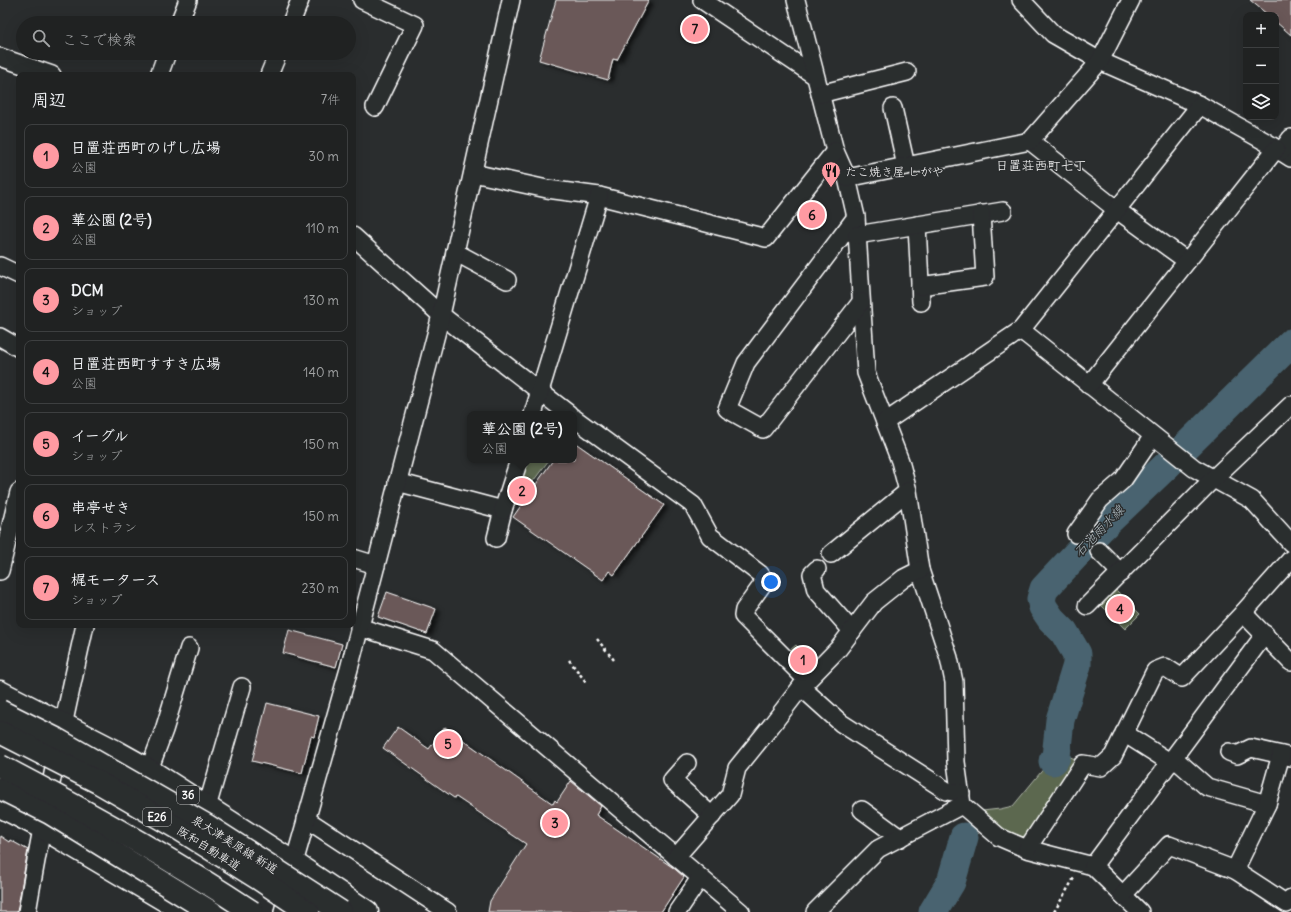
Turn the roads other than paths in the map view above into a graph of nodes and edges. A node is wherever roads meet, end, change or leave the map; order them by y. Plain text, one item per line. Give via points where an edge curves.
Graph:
1 (188, 0) edge
2 (300, 0) edge
3 (362, 0) edge
4 (511, 0) edge
5 (702, 0) edge
6 (796, 0) edge
7 (1021, 0) edge
8 (1131, 0) edge
9 (182, 16) edge
10 (294, 16) edge
11 (0, 57) edge
12 (164, 60) edge
13 (275, 60) edge
14 (1100, 61) junction
15 (43, 72) edge
16 (160, 72) edge
17 (270, 72) edge
18 (907, 72) dead end
19 (815, 76) junction
20 (820, 94) junction
21 (1200, 105) junction
22 (375, 107) dead end
23 (893, 108) dead end
24 (1291, 138) edge
25 (1030, 141) junction
26 (835, 151) junction
27 (1283, 153) edge
28 (906, 166) junction
29 (473, 173) junction
30 (847, 178) junction
31 (599, 196) junction
32 (1117, 210) junction
33 (1003, 211) dead end
34 (980, 214) junction
35 (856, 217) junction
36 (917, 225) junction
37 (857, 235) junction
38 (356, 239) edge
39 (455, 252) junction
40 (1187, 262) junction
41 (0, 266) edge
42 (16, 274) edge
43 (507, 280) dead end
44 (861, 302) junction
45 (441, 315) junction
46 (1021, 330) junction
47 (0, 337) edge
48 (16, 346) edge
49 (1089, 385) junction
50 (540, 393) junction
51 (1290, 408) edge
52 (534, 411) edge
53 (565, 411) edge
54 (577, 420) edge
55 (885, 422) junction
56 (1153, 436) junction
57 (518, 463) edge
58 (1214, 478) junction
59 (397, 482) junction
60 (908, 491) junction
61 (16, 504) edge
62 (503, 510) junction
63 (1076, 534) dead end
64 (496, 538) dead end
65 (1291, 544) edge
66 (1099, 551) dead end
67 (831, 554) dead end
68 (356, 559) edge
69 (1290, 561) edge
70 (376, 565) junction
71 (817, 569) dead end
72 (920, 570) junction
73 (0, 571) edge
74 (1121, 573) junction
75 (1088, 606) dead end
76 (1243, 613) junction
77 (359, 627) junction
78 (84, 628) edge
79 (852, 631) junction
80 (1265, 634) junction
81 (189, 648) dead end
82 (1291, 662) edge
83 (804, 684) junction
84 (242, 687) dead end
85 (0, 692) edge
86 (0, 712) edge
87 (63, 724) junction
88 (0, 732) edge
89 (1124, 733) junction
90 (1229, 752) dead end
91 (1286, 756) edge
92 (1172, 760) junction
93 (687, 763) dead end
94 (0, 766) edge
95 (149, 770) junction
96 (0, 788) edge
97 (962, 799) junction
98 (1267, 804) junction
99 (0, 806) edge
100 (207, 807) junction
101 (862, 810) dead end
102 (712, 816) junction
103 (306, 819) junction
104 (43, 828) junction
105 (900, 838) junction
106 (1027, 849) junction
107 (676, 857) junction
108 (294, 863) junction
109 (1089, 865) junction
110 (1235, 870) junction
111 (700, 878) junction
112 (1124, 895) junction
113 (1291, 898) edge
114 (27, 912) edge
115 (185, 912) edge
116 (211, 912) edge
117 (252, 912) edge
118 (283, 912) edge
119 (308, 912) edge
120 (341, 912) edge
121 (367, 912) edge
122 (448, 912) edge
123 (677, 912) edge
124 (740, 912) edge
125 (815, 912) edge
126 (1140, 912) edge

1 - 9 street
2 - 10 street
3 - 22 street via 415,26
4 - 29 street
5 - 19 street
6 - 19 street
7 - 14 street via 1054,34
8 - 14 street
11 - 15 street
12 - 16 street
13 - 17 street
14 - 21 street
14 - 25 street
18 - 20 street
19 - 20 street
20 - 26 street
21 - 27 street
21 - 32 street
23 - 28 street
24 - 27 street
25 - 28 street
25 - 32 street
26 - 30 street
26 - 31 street via 766,238
27 - 40 street
28 - 30 street
29 - 31 street via 547,189
29 - 39 street
30 - 35 street
31 - 50 street
32 - 40 street
32 - 46 street
33 - 34 street
34 - 36 street
34 - 36 street via 985,277 921,294
35 - 37 street
35 - 44 street via 746,363 727,409 763,429
36 - 37 street
37 - 44 street
38 - 45 street
39 - 43 street
39 - 45 street
40 - 49 street
41 - 42 street
44 - 55 street via 866,373
45 - 50 street
45 - 59 street
46 - 49 street
46 - 55 street
47 - 48 street
49 - 56 street
50 - 52 street
50 - 53 street
51 - 58 street
54 - 83 street via 692,505 710,536 760,574 765,581 744,610 743,616
55 - 60 street
56 - 58 street via 1194,468
56 - 63 street via 1123,480 1100,500
57 - 62 street
58 - 65 street via 1252,500
58 - 74 street
59 - 62 street
59 - 70 street
60 - 67 street
60 - 72 street
61 - 73 street
62 - 64 street
66 - 74 street
68 - 70 street
69 - 76 street
70 - 77 street
71 - 79 street via 812,574 816,590
72 - 79 street via 904,578 874,602
72 - 97 street via 949,658 954,682 956,762
74 - 75 street
76 - 80 street
76 - 89 street via 1182,678 1165,667 1155,671
77 - 103 street via 358,658
77 - 107 street via 435,646
78 - 87 street
79 - 83 street
80 - 82 street
80 - 92 street
81 - 95 street
83 - 97 street via 841,724
83 - 102 street via 737,768 730,795
84 - 100 street
85 - 87 main road, 36
86 - 120 main road, 泉大津美原線 新道 / 36, bridge via 56,739 206,825
87 - 95 main road, 36
87 - 104 street
88 - 119 main road, 阪和自動車道 / E26, bridge via 98,782 232,862
89 - 92 street
89 - 106 street via 1112,756 1101,767 1083,764
90 - 91 street via 1237,755 1251,748
91 - 98 street
92 - 98 street via 1207,787
92 - 109 street
93 - 102 street via 672,780
94 - 117 main road, E26, bridge via 162,856
95 - 100 main road, 36
96 - 116 main road, bridge via 50,812
97 - 105 street
97 - 106 street via 999,837
98 - 110 street
99 - 104 main road
100 - 108 main road, 36
101 - 105 street
102 - 107 street
103 - 108 street
103 - 122 street
104 - 114 street
104 - 115 main road
105 - 125 street via 878,849
106 - 109 street
107 - 111 street
108 - 118 street
108 - 121 main road, 36
109 - 112 street
110 - 112 street via 1169,845
110 - 113 street via 1287,904
111 - 123 street
111 - 124 street
112 - 126 street

